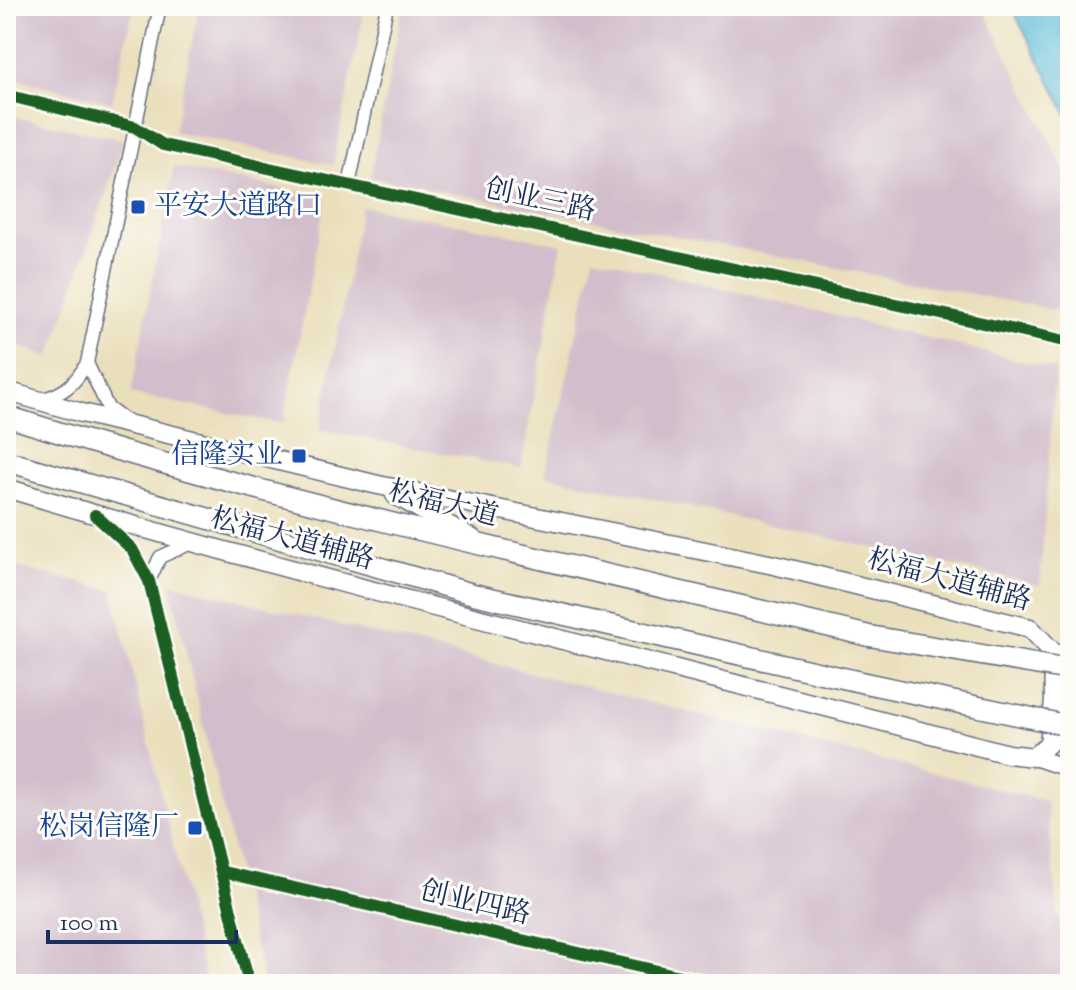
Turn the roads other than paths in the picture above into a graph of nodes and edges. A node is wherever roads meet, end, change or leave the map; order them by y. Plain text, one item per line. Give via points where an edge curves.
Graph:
1 (160, 6) edge
2 (387, 6) edge
3 (6, 95) edge
4 (135, 127) junction
5 (349, 185) junction
6 (1070, 342) edge
7 (87, 363) junction
8 (6, 391) edge
9 (36, 400) junction
10 (6, 416) edge
11 (129, 423) junction
12 (6, 461) edge
13 (378, 485) junction
14 (6, 488) edge
15 (95, 515) junction
16 (194, 543) junction
17 (479, 543) junction
18 (149, 581) junction
19 (368, 589) junction
20 (473, 594) junction
21 (1070, 670) edge
22 (1070, 726) edge
23 (1034, 757) junction
24 (1070, 769) edge
25 (223, 872) junction
26 (249, 984) edge
27 (715, 984) edge

1 - 4 street
2 - 5 street
3 - 4 street, 创业三路
4 - 5 street, 创业三路 via 163,145
4 - 7 street
5 - 6 street, 创业三路
7 - 9 street via 58,396
7 - 11 street via 108,408
8 - 9 main road, 松福大道辅路
9 - 11 main road, 松福大道辅路
10 - 17 main road, 松福大道 via 104,448
11 - 13 main road, 松福大道辅路
12 - 20 main road
13 - 17 main road
13 - 23 main road, 松福大道辅路 via 774,565 1030,628 1053,652 1049,743
14 - 15 main road, 松福大道辅路
15 - 16 main road, 松福大道辅路
15 - 18 street via 132,549
16 - 18 street via 160,557
16 - 19 main road, 松福大道辅路
17 - 21 main road, 松福大道, bridge via 869,636
18 - 25 street
19 - 20 main road
19 - 23 main road, 松福大道辅路
20 - 22 main road, bridge
23 - 24 street
25 - 26 street
25 - 27 street, 创业四路

